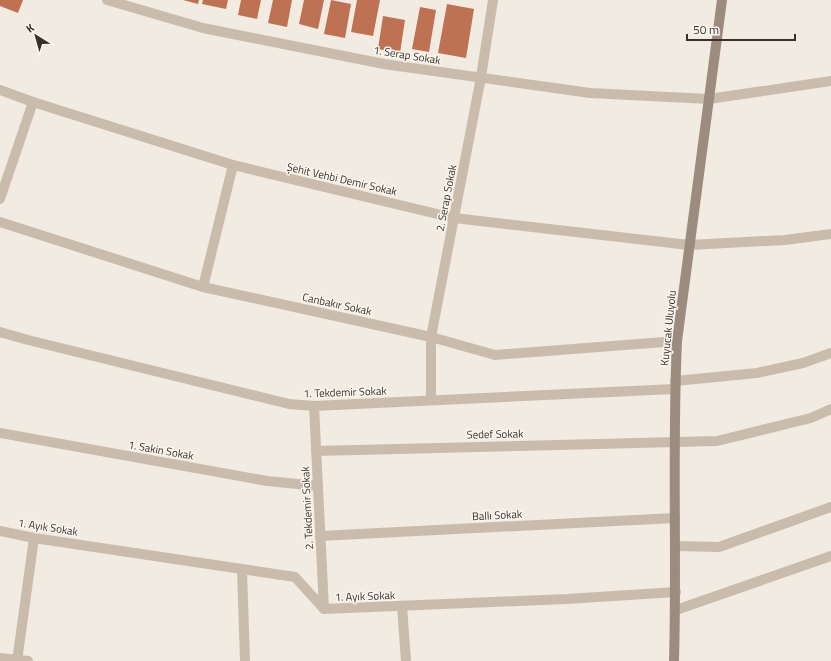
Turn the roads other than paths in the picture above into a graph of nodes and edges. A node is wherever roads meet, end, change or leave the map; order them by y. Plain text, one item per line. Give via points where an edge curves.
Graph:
1 (107, 0) edge
2 (493, 0) edge
3 (722, 0) edge
4 (481, 77) junction
5 (831, 81) edge
6 (0, 90) edge
7 (709, 99) junction
8 (33, 102) junction
9 (233, 165) junction
10 (0, 199) edge
11 (454, 218) junction
12 (0, 222) edge
13 (831, 234) edge
14 (689, 245) junction
15 (203, 287) junction
16 (0, 332) edge
17 (431, 337) junction
18 (677, 341) junction
19 (831, 353) edge
20 (675, 385) junction
21 (431, 400) junction
22 (314, 406) junction
23 (831, 409) edge
24 (0, 433) edge
25 (675, 442) junction
26 (316, 451) junction
27 (318, 486) junction
28 (831, 508) edge
29 (675, 518) junction
30 (0, 532) edge
31 (320, 536) junction
32 (34, 538) junction
33 (675, 546) junction
34 (831, 556) edge
35 (242, 570) junction
36 (676, 592) junction
37 (402, 606) junction
38 (324, 609) junction
39 (676, 610) junction
40 (0, 658) edge
41 (17, 661) edge
42 (28, 661) edge
43 (245, 661) edge
44 (406, 661) edge
45 (674, 661) edge

1 - 4 street, 1. Serap Sokak via 203,28 384,64
2 - 4 street, 2. Serap Sokak
3 - 7 street, Kuyucak Uluyolu
4 - 7 street, 1. Serap Sokak via 590,92
4 - 11 street, 2. Serap Sokak
5 - 7 street, 1. Serap Sokak
6 - 8 street, Şehit Vehbi Demir Sokak
7 - 14 street, Kuyucak Uluyolu
8 - 9 street, Şehit Vehbi Demir Sokak
8 - 10 street
9 - 11 street, Şehit Vehbi Demir Sokak
9 - 15 street
11 - 14 street, Şehit Vehbi Demir Sokak
11 - 17 street, 2. Serap Sokak
12 - 15 street, Canbakır Sokak
13 - 14 street, Şehit Vehbi Demir Sokak via 785,240
14 - 18 street, Kuyucak Uluyolu
15 - 17 street, Canbakır Sokak
16 - 22 street, 1. Tekdemir Sokak via 289,404
17 - 18 street, Canbakır Sokak via 495,354
17 - 21 street, 2. Serap Sokak
18 - 20 street, Kuyucak Uluyolu
19 - 20 street, 1. Tekdemir Sokak via 757,373
20 - 21 street, 1. Tekdemir Sokak
20 - 25 street, Kuyucak Uluyolu
21 - 22 street, 1. Tekdemir Sokak
22 - 26 street, 2. Tekdemir Sokak
23 - 25 street, Sedef Sokak via 812,418 717,442
24 - 27 street, 1. Sakin Sokak via 267,481
25 - 26 street, Sedef Sokak
25 - 29 street, Kuyucak Uluyolu
26 - 27 street, 2. Tekdemir Sokak
27 - 31 street, 2. Tekdemir Sokak
28 - 33 street via 719,547
29 - 31 street, Ballı Sokak
29 - 33 street, Kuyucak Uluyolu
30 - 32 street, 1. Ayık Sokak
31 - 38 street, 2. Tekdemir Sokak
32 - 35 street, 1. Ayık Sokak
32 - 41 street
33 - 36 street, Kuyucak Uluyolu
34 - 39 street
35 - 38 street, 1. Ayık Sokak via 295,577
35 - 43 street
36 - 37 street, 1. Ayık Sokak
36 - 39 street, Kuyucak Uluyolu
37 - 38 street, 1. Ayık Sokak
37 - 44 street
39 - 45 street, Kuyucak Uluyolu
40 - 41 street
41 - 42 street

